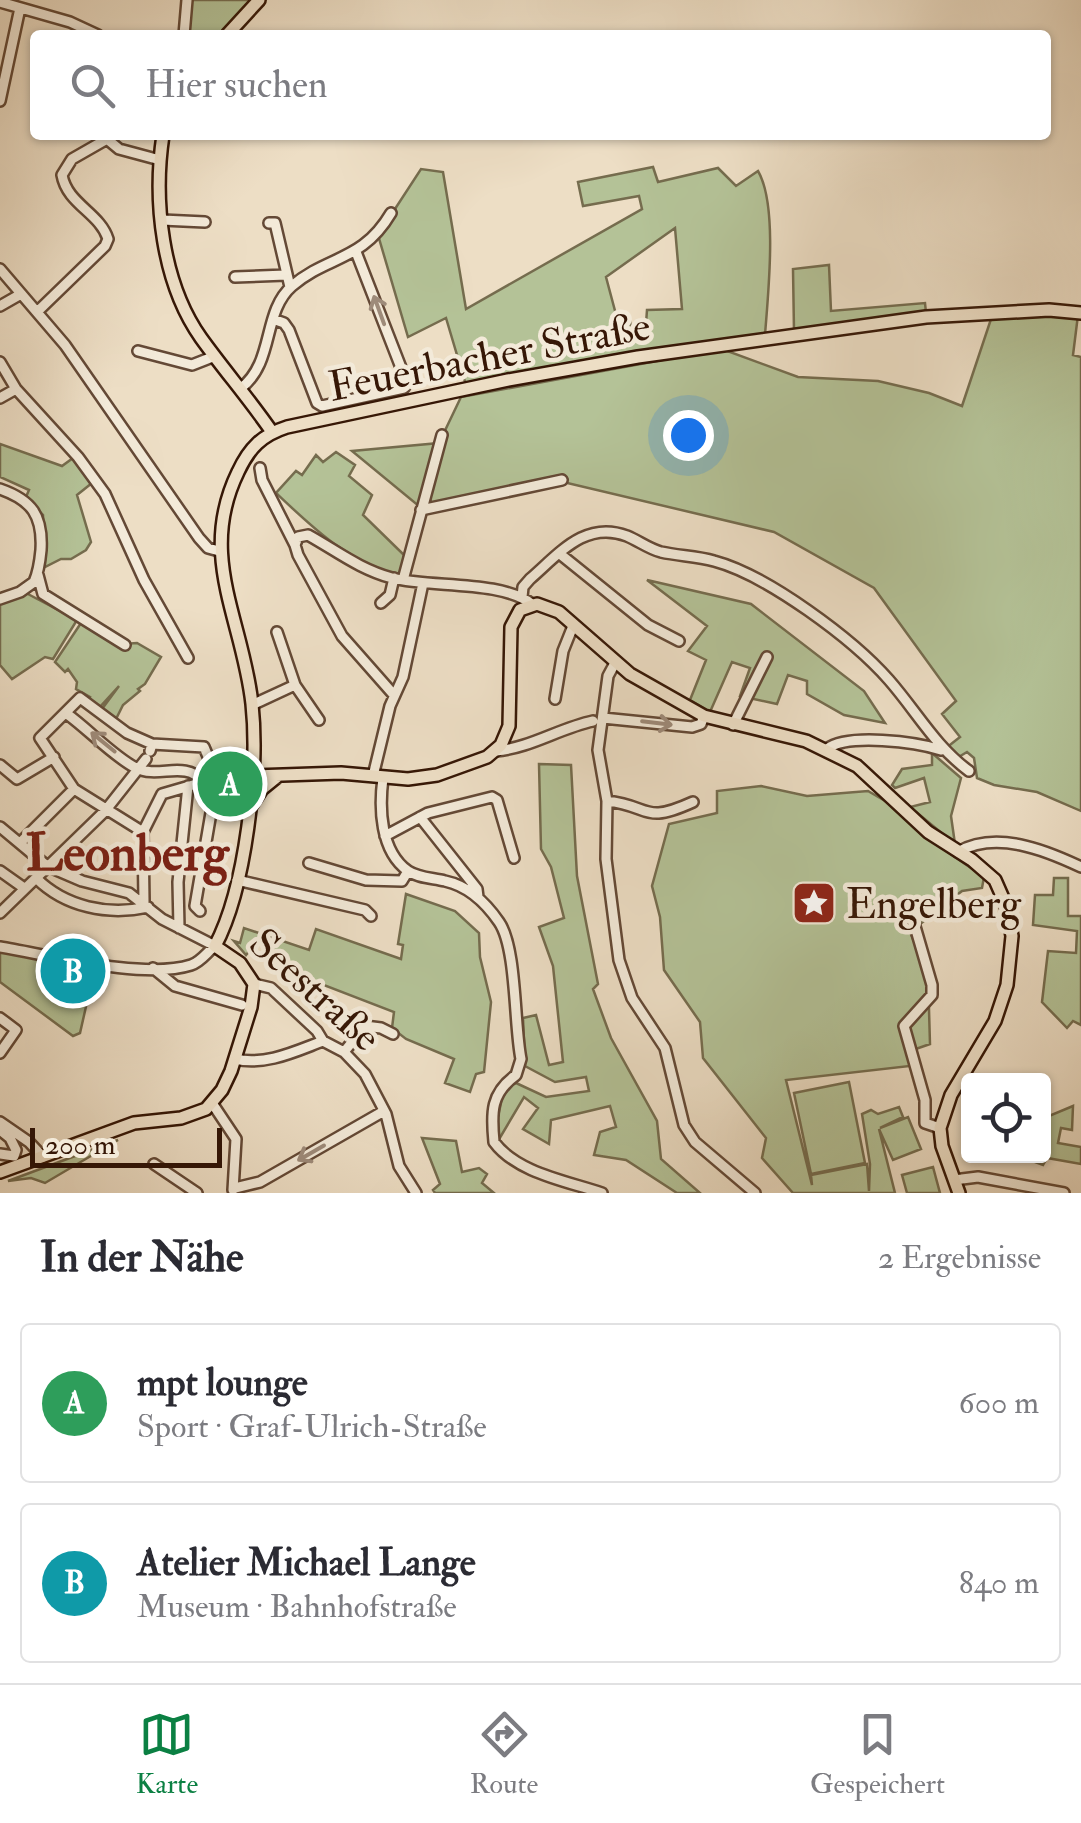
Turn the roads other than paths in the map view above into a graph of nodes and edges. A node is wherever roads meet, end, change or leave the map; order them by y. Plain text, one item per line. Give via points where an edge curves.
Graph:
1 (187, 0) edge
2 (259, 0) edge
3 (0, 2) edge
4 (20, 8) junction
5 (87, 30) edge
6 (184, 30) edge
7 (232, 30) edge
8 (0, 101) edge
9 (102, 140) edge
10 (110, 140) edge
11 (163, 140) edge
12 (160, 160) junction
13 (391, 213) dead end
14 (162, 220) junction
15 (205, 222) dead end
16 (269, 222) dead end
17 (356, 252) junction
18 (0, 269) edge
19 (286, 275) junction
20 (235, 276) dead end
21 (290, 287) junction
22 (21, 294) junction
23 (0, 306) edge
24 (38, 311) junction
25 (1081, 312) edge
26 (273, 318) junction
27 (138, 351) dead end
28 (215, 356) junction
29 (0, 362) edge
30 (16, 388) junction
31 (241, 388) junction
32 (0, 398) edge
33 (272, 432) junction
34 (442, 435) dead end
35 (260, 468) dead end
36 (562, 480) dead end
37 (0, 488) edge
38 (421, 510) junction
39 (296, 548) junction
40 (220, 551) junction
41 (560, 554) junction
42 (38, 575) junction
43 (398, 579) junction
44 (423, 583) junction
45 (0, 598) edge
46 (526, 601) junction
47 (381, 603) dead end
48 (573, 626) junction
49 (277, 632) dead end
50 (679, 641) dead end
51 (125, 645) dead end
52 (767, 657) dead end
53 (188, 658) dead end
54 (615, 663) junction
55 (294, 685) junction
56 (394, 695) junction
57 (555, 699) dead end
58 (252, 705) junction
59 (67, 714) junction
60 (704, 716) junction
61 (319, 720) dead end
62 (598, 720) junction
63 (733, 725) junction
64 (150, 748) junction
65 (827, 750) junction
66 (943, 750) junction
67 (496, 751) junction
68 (54, 758) junction
69 (139, 769) junction
70 (1, 771) edge
71 (969, 772) dead end
72 (252, 776) junction
73 (278, 776) junction
74 (378, 777) junction
75 (217, 778) junction
76 (202, 782) junction
77 (74, 789) junction
78 (185, 789) junction
79 (607, 800) junction
80 (693, 802) dead end
81 (250, 808) junction
82 (105, 811) junction
83 (420, 817) junction
84 (0, 827) edge
85 (140, 831) junction
86 (385, 836) junction
87 (20, 842) junction
88 (958, 852) junction
89 (514, 858) dead end
90 (309, 863) dead end
91 (47, 866) junction
92 (1081, 866) edge
93 (0, 871) edge
94 (408, 871) junction
95 (36, 878) junction
96 (237, 880) junction
97 (82, 881) junction
98 (24, 888) junction
99 (478, 897) junction
100 (75, 903) junction
101 (146, 904) junction
102 (2, 911) edge
103 (200, 911) dead end
104 (372, 916) dead end
105 (914, 923) dead end
106 (179, 928) junction
107 (215, 946) junction
108 (0, 947) edge
109 (153, 968) junction
110 (254, 984) junction
111 (242, 1004) dead end
112 (0, 1018) edge
113 (393, 1034) dead end
114 (323, 1041) junction
115 (344, 1052) junction
116 (0, 1053) edge
117 (235, 1058) junction
118 (212, 1104) junction
119 (384, 1110) junction
120 (0, 1122) edge
121 (940, 1128) junction
122 (0, 1130) edge
123 (16, 1133) junction
124 (0, 1154) edge
125 (43, 1157) junction
126 (154, 1164) dead end
127 (6, 1170) edge
128 (954, 1180) junction
129 (233, 1190) edge
130 (197, 1193) edge
131 (416, 1193) edge
132 (602, 1193) edge
133 (754, 1193) edge
134 (959, 1193) edge
135 (1064, 1193) edge

1 - 6 street
2 - 7 main road
3 - 4 street
4 - 5 street
4 - 8 street
9 - 24 street via 62,174 69,194 108,239
10 - 12 street
11 - 12 main road
12 - 14 main road
13 - 17 street
14 - 15 street
14 - 28 main road via 183,306
16 - 19 street via 276,224
17 - 21 street
26 -> 17 street via 288,330 316,403 404,388
18 - 22 street
19 - 20 street
19 - 21 street
21 - 26 street
22 - 23 street
22 - 24 street
24 - 40 street via 199,538
25 - 33 main road, Feuerbacher Straße via 926,317 638,357
26 - 31 street via 263,360
27 - 28 street via 192,365
28 - 31 main road
29 - 30 street
30 - 32 street
30 - 53 street via 105,494
31 - 33 main road
33 - 40 main road via 254,445 234,479
34 - 38 street
35 - 39 street
36 - 38 street
37 - 42 street via 39,516
38 - 43 street
39 - 43 street via 298,537 308,535 350,562
39 - 56 street via 342,636
40 - 58 main road
41 - 46 street via 523,586
41 - 50 street via 648,625
41 - 66 street via 601,530 656,551 738,569 866,656
42 - 45 street
42 - 51 street via 44,594
43 - 44 street
43 - 47 street
44 - 46 street
44 - 56 street
46 - 48 main road via 547,606
46 - 67 main road via 510,627 509,726
48 - 54 main road
48 - 57 street
49 - 55 street
52 - 63 street
54 - 60 main road
54 - 62 street
55 - 58 street
55 - 61 street
56 - 74 street
58 - 72 main road
59 - 64 street via 80,698
59 - 68 street via 40,738
69 -> 59 street
62 -> 60 street via 692,727
60 - 63 main road
62 - 67 street
62 - 79 street
63 - 65 main road
64 - 69 street
64 - 75 street via 204,747
65 - 66 street via 853,741
65 - 88 main road via 878,782
66 - 71 street
67 - 74 main road via 437,775
68 - 70 street via 16,779
68 - 77 street
69 - 76 street via 184,770
69 - 82 street
72 - 73 main road
72 - 75 street
72 - 81 main road
73 - 74 main road
73 - 81 main road
74 - 86 street
75 - 76 street
75 - 103 street via 197,887
76 - 78 street
77 - 82 street
77 - 87 street
78 - 85 street via 162,794
78 - 106 street
79 - 80 street via 662,815
79 - 133 street via 608,882 626,985 665,1048 684,1124 695,1142
81 - 96 main road
82 - 85 street
82 - 91 street
83 - 86 street
83 - 89 street via 492,797
83 - 99 street
84 - 87 street
85 - 101 street
86 - 94 street
87 - 91 street
88 - 92 street via 1017,844
88 - 121 main road via 986,870 1001,891 1013,942 996,1021 952,1094
90 - 94 street via 380,882 402,880
91 - 95 street
91 - 97 street
93 - 98 street
94 - 99 street
95 - 98 street
95 - 100 street
96 - 104 street
96 - 107 main road
97 - 100 street
97 - 101 street
98 - 102 street
99 - 132 street via 507,939 521,1060 498,1093 494,1142 514,1160
100 - 101 street via 119,911
101 - 106 street
105 - 121 street via 932,995 904,1026 925,1123
106 - 107 street
107 - 109 street via 190,965
107 - 110 main road, Seestraße via 240,963
108 - 109 street
109 - 111 street via 175,986
110 - 114 street, Seestraße via 271,988
110 - 117 main road
112 - 116 street via 16,1030
113 - 115 street via 365,1026
114 - 115 street, Seestraße
114 - 117 street via 283,1056
115 - 119 street, Seestraße
117 - 118 main road
118 - 125 main road via 196,1114 134,1123
118 - 129 street via 236,1139
119 -> 129 street via 260,1182
119 - 131 street, Seestraße via 399,1166
120 - 123 street
121 - 128 main road
122 - 124 street via 16,1150 14,1156
123 - 125 street
123 - 127 street via 18,1152
125 - 127 main road
126 - 130 street
128 - 134 main road
128 - 135 street via 978,1177

